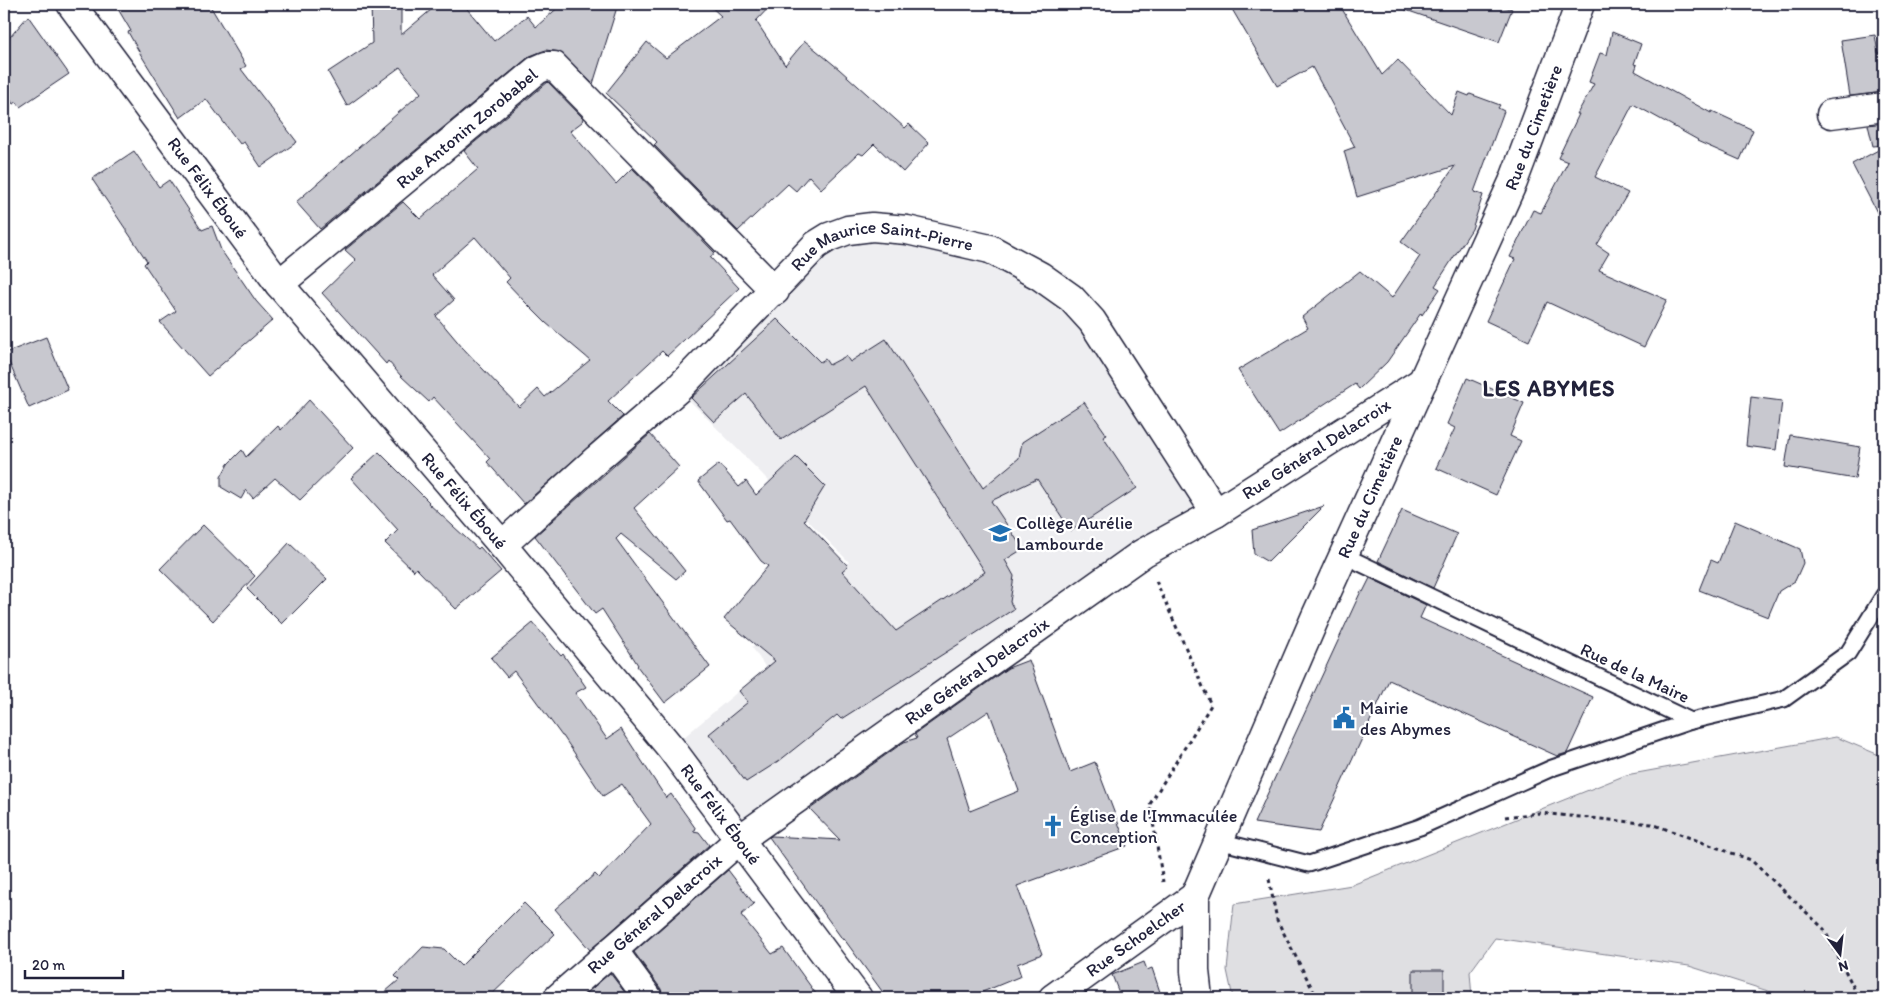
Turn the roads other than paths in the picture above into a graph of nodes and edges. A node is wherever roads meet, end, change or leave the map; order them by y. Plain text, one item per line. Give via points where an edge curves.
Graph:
1 (71, 4) edge
2 (1580, 4) edge
3 (1884, 108) edge
4 (1831, 114) dead end
5 (279, 284) junction
6 (775, 290) junction
7 (1423, 381) junction
8 (1216, 513) junction
9 (502, 545) junction
10 (1344, 556) junction
11 (1884, 595) edge
12 (1691, 721) junction
13 (740, 839) junction
14 (1219, 841) junction
15 (1195, 896) junction
16 (613, 950) junction
17 (558, 998) edge
18 (648, 998) edge
19 (858, 998) edge
20 (1053, 998) edge
21 (1198, 998) edge

1 - 5 street, Rue Félix Éboué
2 - 7 street, Rue du Cimetière via 1513,182
3 - 4 street
5 - 6 street, Rue Antonin Zorobabel via 537,70 554,66
5 - 9 street, Rue Félix Éboué
6 - 8 street, Rue Maurice Saint-Pierre via 816,246 848,230 872,227 907,230 990,249 1040,276 1070,298 1092,321
6 - 9 street, Rue Maurice Saint-Pierre via 678,389
7 - 8 street, Rue Général Delacroix
7 - 10 street, Rue du Cimetière
8 - 13 street, Rue Général Delacroix via 1143,553
9 - 13 street, Rue Félix Éboué via 671,748
10 - 12 lane, Rue de la Maire
10 - 14 street, Rue du Cimetière
11 - 12 lane, Rue de la Maire via 1848,653 1784,699
12 - 14 lane via 1552,768 1420,828 1309,864
13 - 16 street, Rue Général Delacroix
13 - 19 street, Rue Félix Éboué
14 - 15 street, Rue du Cimetière
15 - 20 street, Rue Schoelcher
15 - 21 street, Rue du Cimetière
16 - 17 street, Rue Général Delacroix
16 - 18 street

